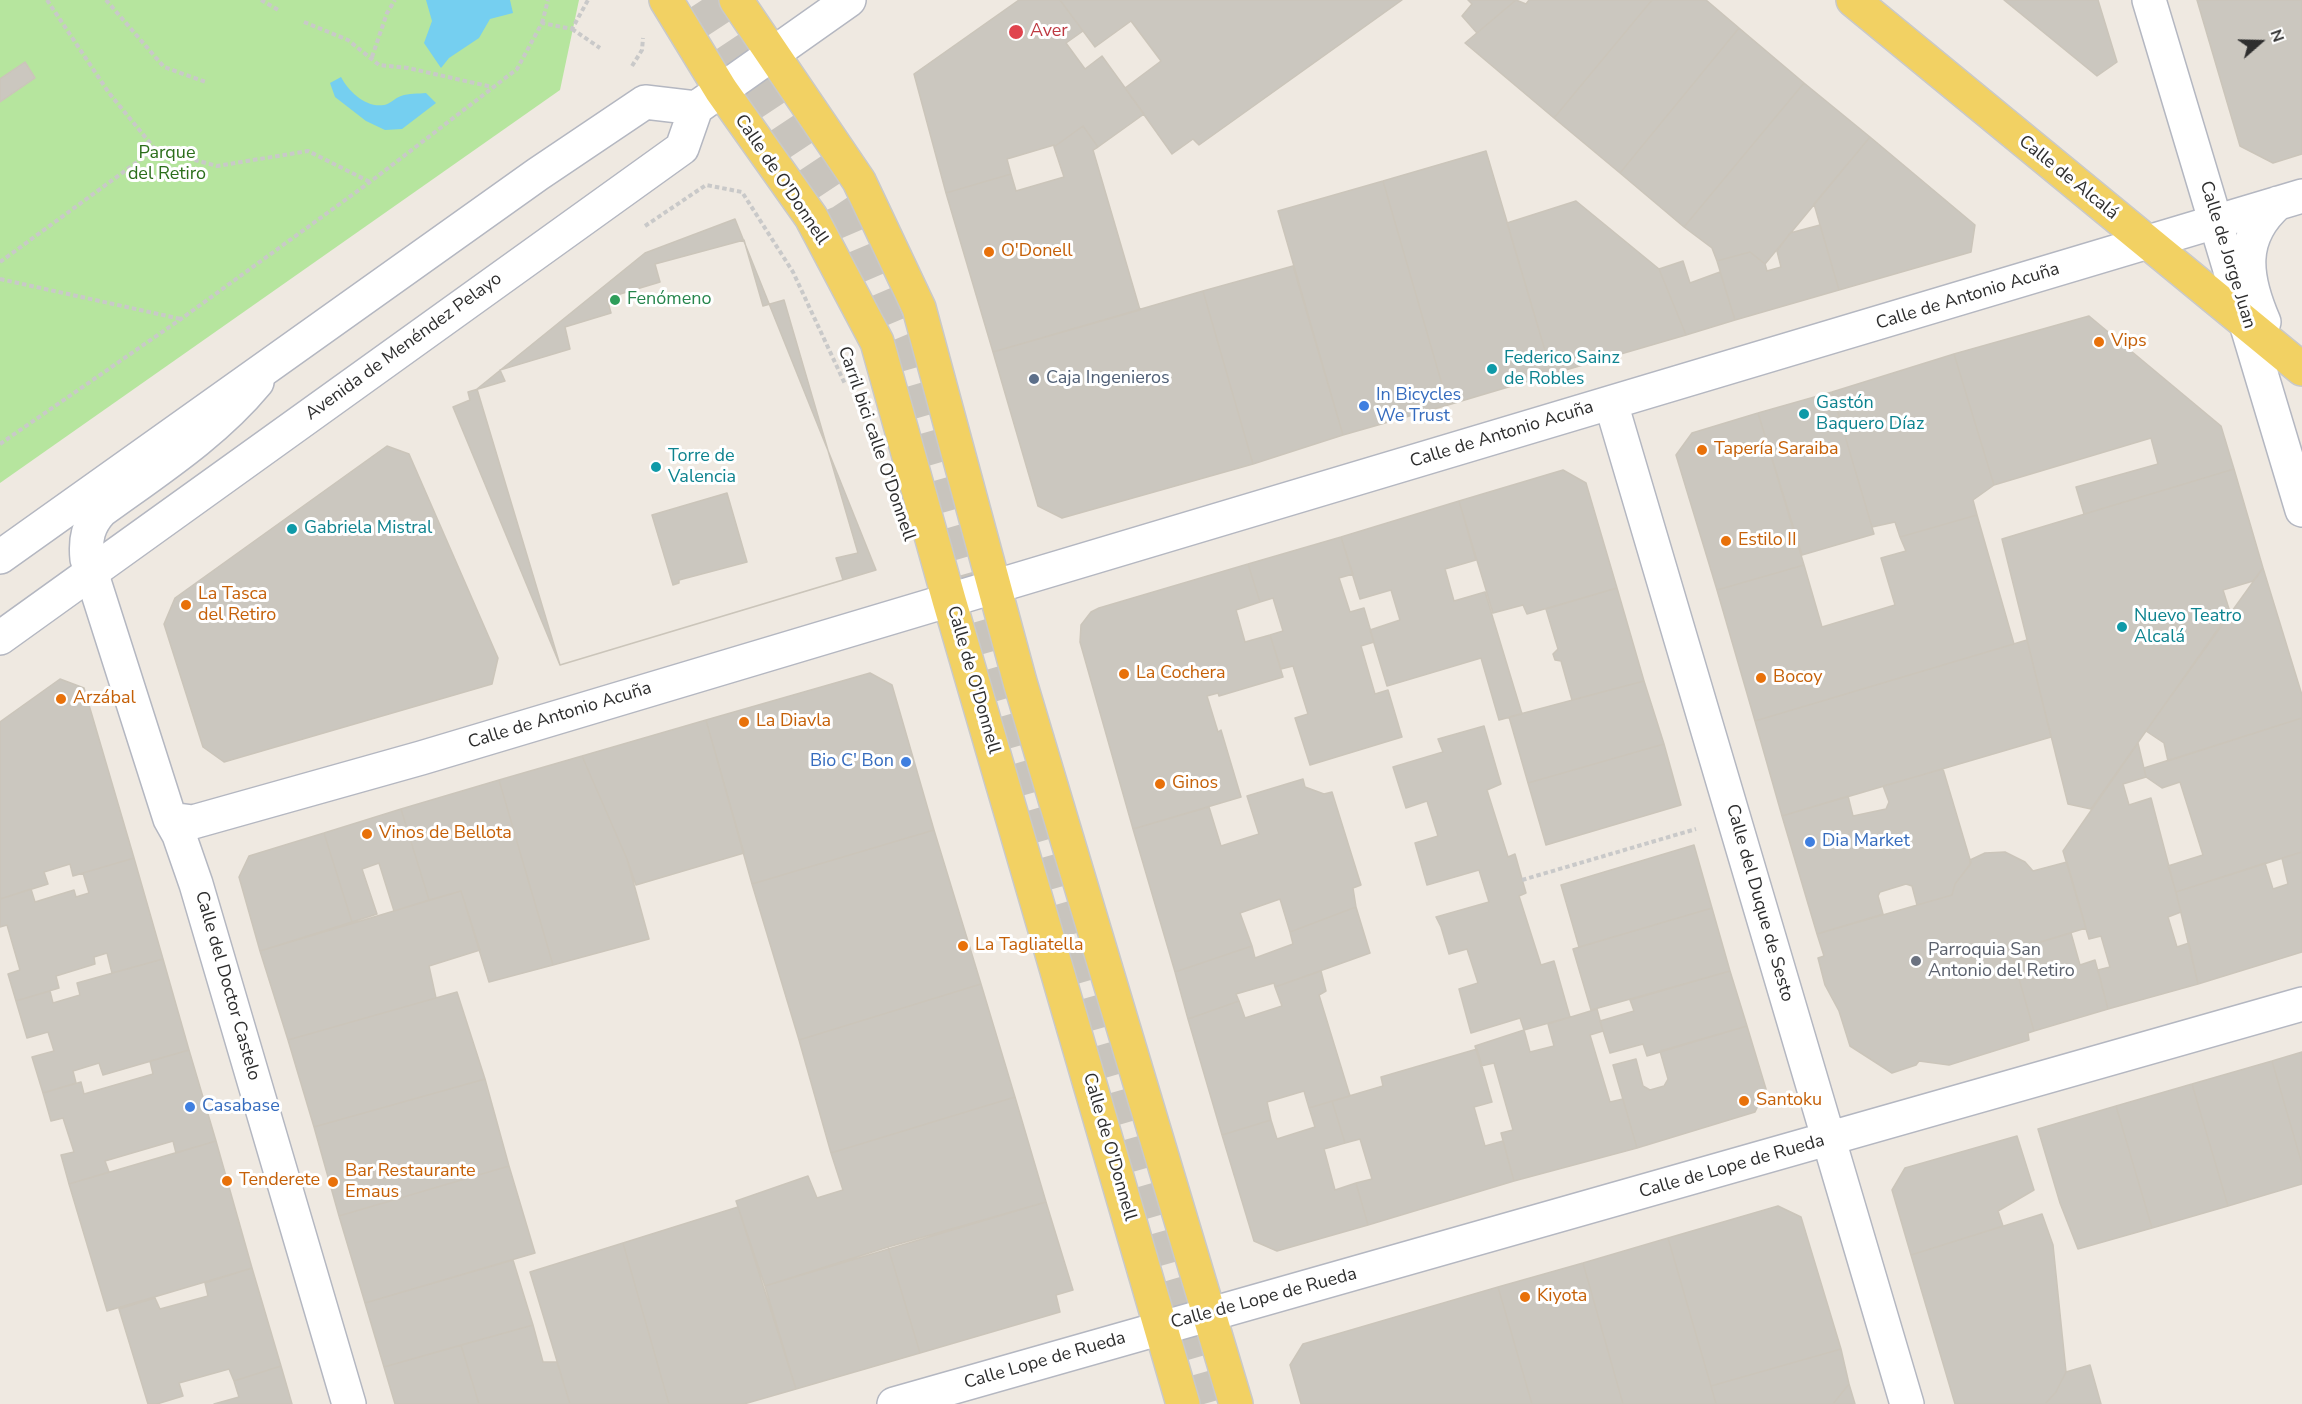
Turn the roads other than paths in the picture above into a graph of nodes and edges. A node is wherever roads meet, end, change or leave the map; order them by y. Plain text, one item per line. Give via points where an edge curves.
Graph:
1 (666, 0) edge
2 (736, 0) edge
3 (849, 0) edge
4 (1853, 0) edge
5 (2149, 0) edge
6 (773, 54) junction
7 (708, 99) junction
8 (2290, 200) edge
9 (2216, 220) junction
10 (2148, 243) junction
11 (2248, 324) junction
12 (2293, 362) edge
13 (268, 368) junction
14 (1611, 403) junction
15 (2302, 510) edge
16 (0, 556) edge
17 (93, 572) junction
18 (994, 586) junction
19 (949, 600) junction
20 (0, 638) edge
21 (170, 819) junction
22 (2302, 1004) edge
23 (1828, 1139) junction
24 (1209, 1315) junction
25 (1161, 1327) junction
26 (349, 1404) edge
27 (894, 1404) edge
28 (1183, 1404) edge
29 (1236, 1404) edge
30 (1907, 1404) edge

1 - 7 main road, Calle de O'Donnell
2 - 6 main road
3 - 6 street
4 - 10 main road, Calle de Alcalá
5 - 9 street, Calle de Jorge Juan
6 - 7 street
6 - 18 main road via 859,181 919,308
7 - 13 street via 645,102
7 - 17 street, Avenida de Menéndez Pelayo via 682,148
7 - 19 main road, Calle de O'Donnell via 811,217 877,342
8 - 9 street, Calle de Antonio Acuña
8 - 12 street, Calle de Alcalá via 2266,214 2256,229 2249,247 2249,273 2261,316
9 - 10 street, Calle de Antonio Acuña
9 - 11 street, Calle de Jorge Juan
10 - 11 main road, Calle de Alcalá
10 - 14 street, Calle de Antonio Acuña
11 - 12 main road, Calle de Alcalá
11 - 15 street, Calle de Jorge Juan
13 - 16 street
13 - 17 street via 226,416 92,521 86,542
14 - 18 street, Calle de Antonio Acuña
14 - 23 street, Calle del Duque de Sesto
17 - 20 street, Avenida de Menéndez Pelayo
17 - 21 street, Calle del Doctor Castelo
18 - 19 street, Calle de Antonio Acuña
18 - 24 main road
19 - 21 street, Calle de Antonio Acuña via 421,758 193,822
19 - 25 main road, Calle de O'Donnell
21 - 26 street, Calle del Doctor Castelo via 196,884
22 - 23 street, Calle de Lope de Rueda
23 - 24 street, Calle de Lope de Rueda
23 - 30 street, Calle del Duque de Sesto
24 - 25 street, Calle de Lope de Rueda
24 - 29 main road
25 - 27 street, Calle Lope de Rueda
25 - 28 main road, Calle de O'Donnell

